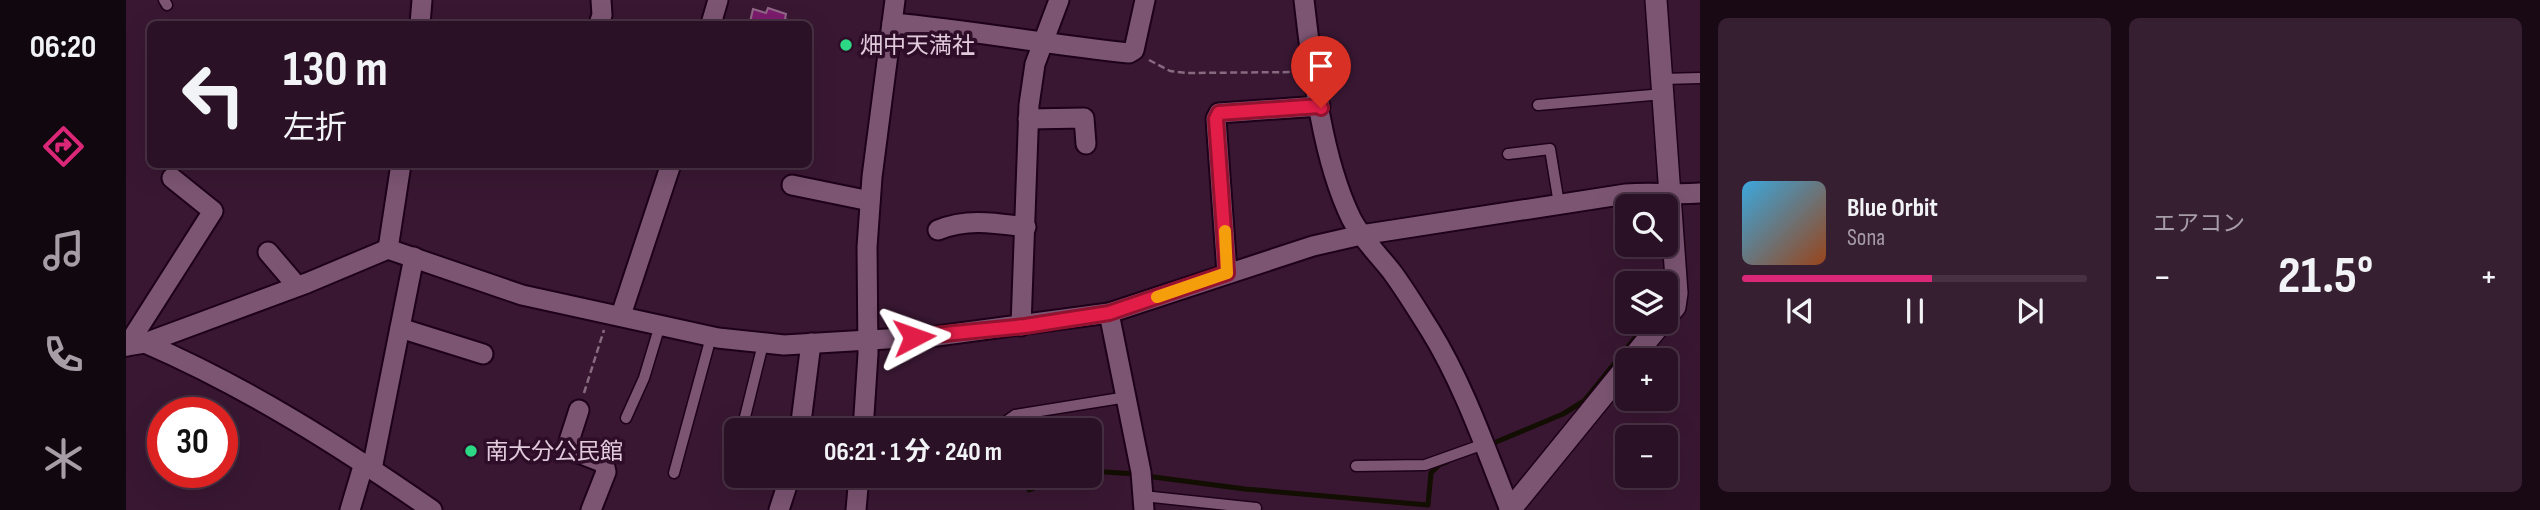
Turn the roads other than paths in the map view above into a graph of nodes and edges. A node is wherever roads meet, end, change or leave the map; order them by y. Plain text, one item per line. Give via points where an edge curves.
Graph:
1 (422, 0) edge
2 (601, 0) edge
3 (718, 0) edge
4 (895, 0) edge
5 (1059, 0) edge
6 (1145, 0) edge
7 (1304, 0) edge
8 (1656, 0) edge
9 (420, 21) edge
10 (600, 21) edge
11 (712, 21) edge
12 (892, 23) junction
13 (1044, 43) junction
14 (1700, 78) edge
15 (1663, 87) junction
16 (1538, 105) dead end
17 (1320, 106) junction
18 (1028, 119) junction
19 (1086, 144) dead end
20 (1508, 154) dead end
21 (400, 168) edge
22 (670, 168) edge
23 (172, 178) dead end
24 (792, 185) dead end
25 (1626, 194) edge
26 (1665, 194) edge
27 (1671, 194) edge
28 (1700, 194) edge
29 (1678, 195) edge
30 (1615, 196) edge
31 (870, 201) junction
32 (1559, 204) junction
33 (1026, 227) junction
34 (937, 230) dead end
35 (1361, 235) junction
36 (388, 249) junction
37 (268, 252) dead end
38 (414, 257) junction
39 (1227, 273) junction
40 (297, 286) junction
41 (1109, 313) junction
42 (615, 314) junction
43 (660, 324) junction
44 (1021, 326) junction
45 (400, 328) junction
46 (1652, 334) edge
47 (711, 337) junction
48 (867, 339) junction
49 (811, 343) junction
50 (763, 344) junction
51 (133, 345) edge
52 (1641, 348) edge
53 (482, 354) dead end
54 (1615, 381) edge
55 (1126, 397) junction
56 (579, 410) road end
57 (626, 418) dead end
58 (745, 418) edge
59 (802, 418) edge
60 (864, 418) edge
61 (1011, 418) edge
62 (1483, 444) junction
63 (368, 466) junction
64 (1356, 466) dead end
65 (674, 473) dead end
66 (786, 488) edge
67 (858, 488) edge
68 (1143, 503) edge
69 (1256, 508) dead end
70 (350, 510) edge
71 (432, 510) edge
72 (591, 510) edge
73 (779, 510) edge
74 (856, 510) edge
75 (1510, 510) edge

1 - 9 street
2 - 10 street
3 - 11 street
4 - 12 street
5 - 13 street
6 - 13 street via 1129,53
7 - 17 street
8 - 15 street
12 - 13 street
12 - 31 street
13 - 18 street via 1035,64
14 - 15 lane
15 - 16 lane
15 - 27 street
17 - 35 street via 1333,170
17 - 39 street via 1219,113
18 - 19 street via 1084,118
18 - 33 street
20 - 32 lane via 1550,149
21 - 36 street
22 - 42 street
23 - 51 street via 213,211
24 - 31 street
25 - 26 street
28 - 29 street
30 - 32 street
31 - 48 street
32 - 35 street
33 - 34 street via 979,222 955,223
33 - 44 street
35 - 39 street
35 - 62 street via 1394,274 1432,333
36 - 38 street
36 - 40 street
37 - 40 street
38 - 42 street via 522,295
38 - 45 street
39 - 41 street
40 - 51 street
41 - 44 street
41 - 55 street
42 - 43 street
43 - 47 street
43 - 57 lane
44 - 48 street
45 - 53 street
45 - 63 street
46 - 52 street
47 - 50 street
47 - 65 lane
48 - 49 street
48 - 60 street
49 - 50 street
49 - 59 street
50 - 58 lane
51 - 63 street via 181,358
54 - 75 street
55 - 61 lane
55 - 68 street
56 - 72 street via 569,441 571,450 606,466
62 - 64 lane via 1425,465
62 - 75 street
63 - 70 street
63 - 71 street
66 - 73 street
67 - 74 street
68 - 69 lane

